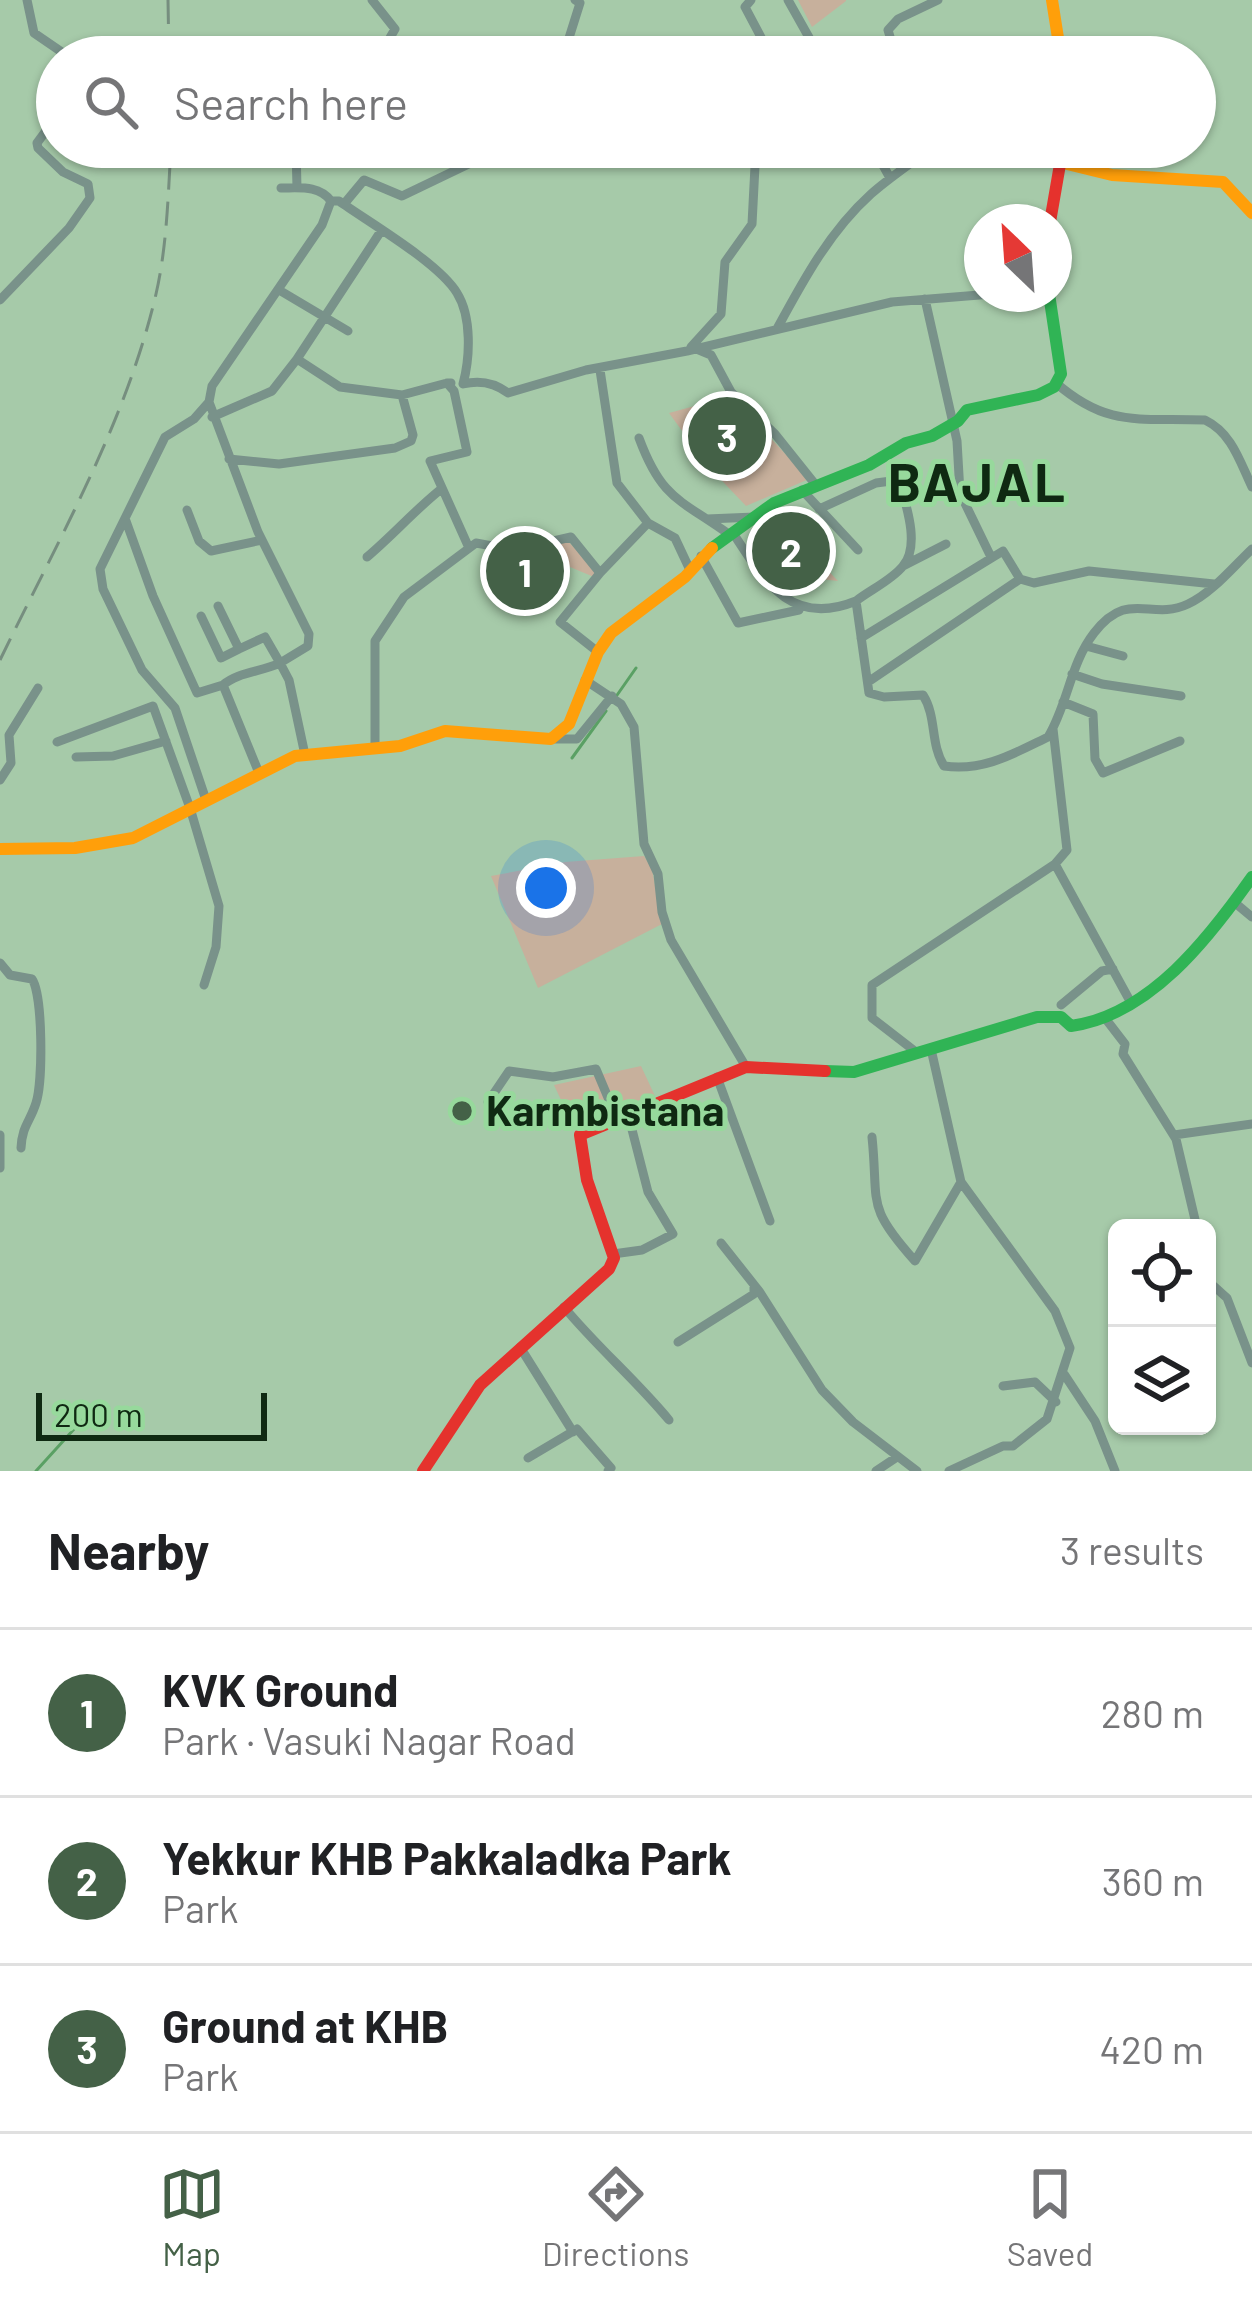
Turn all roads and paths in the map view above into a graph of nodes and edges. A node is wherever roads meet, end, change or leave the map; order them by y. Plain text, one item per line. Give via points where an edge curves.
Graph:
1 (27, 0) edge
2 (372, 0) edge
3 (575, 0) edge
4 (751, 0) edge
5 (788, 0) edge
6 (938, 0) edge
7 (1052, 0) edge
8 (38, 36) edge
9 (390, 36) edge
10 (570, 36) edge
11 (760, 36) edge
12 (808, 36) edge
13 (890, 36) edge
14 (1058, 36) edge
15 (59, 168) edge
16 (297, 168) edge
17 (460, 168) edge
18 (755, 168) edge
19 (885, 168) edge
20 (904, 168) edge
21 (1062, 168) edge
22 (1082, 168) edge
23 (890, 178) junction
24 (281, 188) dead end
25 (297, 188) junction
26 (331, 200) junction
27 (344, 204) junction
28 (1054, 204) edge
29 (1252, 213) edge
30 (381, 231) junction
31 (279, 290) junction
32 (964, 296) edge
33 (2, 297) edge
34 (926, 299) junction
35 (1052, 312) edge
36 (324, 319) junction
37 (713, 326) junction
38 (777, 328) junction
39 (348, 331) dead end
40 (706, 346) junction
41 (688, 351) junction
42 (297, 359) junction
43 (600, 370) junction
44 (447, 383) junction
45 (1056, 383) junction
46 (463, 384) junction
47 (403, 395) junction
48 (209, 402) junction
49 (212, 417) junction
50 (954, 423) junction
51 (639, 438) dead end
52 (229, 459) junction
53 (808, 487) junction
54 (1252, 487) edge
55 (440, 490) junction
56 (820, 509) junction
57 (188, 510) dead end
58 (754, 517) junction
59 (707, 519) junction
60 (127, 521) junction
61 (648, 523) junction
62 (732, 534) junction
63 (262, 540) junction
64 (946, 544) dead end
65 (469, 548) junction
66 (511, 549) junction
67 (1252, 549) edge
68 (858, 550) dead end
69 (701, 556) junction
70 (368, 557) dead end
71 (991, 557) junction
72 (905, 565) junction
73 (690, 571) junction
74 (600, 573) junction
75 (1020, 579) junction
76 (501, 584) dead end
77 (550, 584) dead end
78 (1214, 584) junction
79 (856, 601) junction
80 (218, 606) dead end
81 (815, 606) junction
82 (201, 616) dead end
83 (861, 638) junction
84 (1086, 646) junction
85 (239, 650) junction
86 (598, 652) junction
87 (1123, 656) dead end
88 (280, 663) junction
89 (1072, 674) junction
90 (585, 680) junction
91 (868, 682) junction
92 (223, 685) junction
93 (38, 688) dead end
94 (1181, 696) dead end
95 (614, 698) junction
96 (1063, 702) junction
97 (1053, 729) junction
98 (551, 739) junction
99 (166, 741) junction
100 (1180, 741) dead end
101 (57, 742) dead end
102 (375, 747) junction
103 (304, 754) junction
104 (76, 757) dead end
105 (259, 773) junction
106 (0, 780) edge
107 (206, 800) junction
108 (190, 808) junction
109 (0, 849) edge
110 (1055, 864) junction
111 (1252, 878) edge
112 (1234, 902) junction
113 (1252, 917) edge
114 (0, 963) edge
115 (1113, 969) junction
116 (204, 985) dead end
117 (1130, 1000) junction
118 (1061, 1005) dead end
119 (1105, 1018) junction
120 (931, 1048) junction
121 (916, 1052) junction
122 (746, 1067) junction
123 (717, 1077) junction
124 (488, 1102) dead end
125 (622, 1116) junction
126 (1252, 1124) edge
127 (0, 1135) edge
128 (1174, 1135) junction
129 (872, 1137) dead end
130 (21, 1148) dead end
131 (0, 1168) edge
132 (961, 1182) junction
133 (1195, 1219) edge
134 (770, 1221) dead end
135 (721, 1243) dead end
136 (613, 1254) junction
137 (754, 1285) junction
138 (1216, 1289) edge
139 (564, 1307) junction
140 (679, 1342) dead end
141 (520, 1347) junction
142 (1252, 1363) edge
143 (1064, 1374) junction
144 (1003, 1386) dead end
145 (1056, 1402) junction
146 (669, 1420) dead end
147 (573, 1432) junction
148 (528, 1457) dead end
149 (897, 1457) junction
150 (423, 1471) edge
151 (608, 1471) edge
152 (876, 1471) edge
153 (917, 1471) edge
154 (949, 1471) edge
155 (1115, 1471) edge

1 - 8 street
2 - 9 street via 394,29
3 - 10 street
4 - 11 street via 745,7
5 - 12 street
6 - 13 street via 898,19
7 - 14 street
15 - 33 street via 88,184 90,198
16 - 25 street
17 - 27 street via 402,196 364,180
18 - 37 street via 752,224 725,262
19 - 23 street
20 - 23 street
21 - 28 street
22 - 29 street via 1223,182
23 - 38 street via 823,249
24 - 25 street
25 - 26 street via 324,191
26 - 27 street
26 - 31 street
27 - 30 street
30 - 36 street
30 - 46 street via 457,292 468,326
31 - 36 street
31 - 48 street
32 - 34 street
34 - 38 street
34 - 50 street
35 - 45 street
36 - 39 street
36 - 42 street
37 - 40 street
37 - 41 street
38 - 40 street
40 - 41 street
41 - 43 street
41 - 53 street via 712,355 731,392 775,434
42 - 47 street via 340,387
42 - 49 street via 272,392
43 - 46 street via 508,393
43 - 61 street via 617,483
44 - 46 street
44 - 47 street
44 - 55 street via 467,452 430,461
45 - 50 street via 1038,395 967,410
45 - 54 street via 1119,419 1216,425
47 - 52 street via 411,441 394,448 279,464
48 - 49 street
48 - 60 street via 165,437
49 - 52 street
50 - 53 street
50 - 71 street via 959,493
51 - 59 street via 662,487
52 - 63 street
53 - 56 street
53 - 58 street
55 - 65 street
55 - 70 street
56 - 68 street
56 - 72 street via 899,480 908,512
57 - 63 street via 199,542 211,551
58 - 59 street
58 - 62 street
59 - 62 street
60 - 92 street via 197,693
60 - 107 street via 100,568 103,589 142,670 175,709
61 - 73 street via 675,538
61 - 74 street
62 - 69 street
62 - 81 street via 770,589 794,605
63 - 88 street via 309,634 308,646
64 - 72 street
65 - 66 street
65 - 102 street via 404,597 375,641
66 - 74 street via 571,537
66 - 76 street
66 - 77 street
67 - 78 street
69 - 73 street
69 - 81 street via 738,623
71 - 75 street via 1006,551
71 - 83 street
72 - 79 street
73 - 86 street
74 - 86 street via 560,622
75 - 78 street via 1040,584 1090,571
75 - 91 street
78 - 84 street via 1174,609 1129,607
79 - 81 street
79 - 83 street
80 - 85 street
82 - 85 street via 221,658
83 - 91 street
84 - 87 street
84 - 89 street
85 - 88 street via 265,638
86 - 90 street
88 - 92 street
88 - 103 street
89 - 94 street
89 - 96 street
90 - 95 street
90 - 98 street via 569,724
91 - 97 street via 869,693 884,697 923,695 944,766 1002,759
92 - 105 street
93 - 106 street via 9,735 11,763
95 - 98 street via 577,739
95 - 122 street via 634,728 644,844 671,940
96 - 97 street
96 - 100 street via 1093,714 1103,772
97 - 110 street via 1067,850
98 - 102 street via 445,731
99 - 101 street via 153,706
99 - 104 street
99 - 108 street
102 - 103 street
103 - 105 street
105 - 107 street
107 - 108 street
108 - 109 street via 133,838
108 - 116 street via 219,907
110 - 115 street
110 - 121 street via 872,986 872,1018
111 - 112 street
112 - 113 street
112 - 117 street via 1191,953
114 - 130 street via 10,975 32,979 40,997 37,1101
115 - 117 street
115 - 118 street
117 - 119 street
119 - 120 street via 1085,1027 1037,1017
119 - 128 street
120 - 121 street
120 - 132 street
121 - 122 street via 854,1072
122 - 123 street
123 - 125 street
123 - 134 street
124 - 125 street via 509,1071 553,1077 596,1069
125 - 136 street via 580,1135 578,1144
125 - 136 street via 648,1192 673,1234
126 - 128 street
127 - 131 street
128 - 133 street
129 - 132 street via 878,1210 915,1261
132 - 143 street via 1054,1311 1070,1348
135 - 137 street
136 - 139 street via 609,1269
137 - 140 street via 754,1294
137 - 149 street via 822,1390
138 - 142 street
139 - 141 street
139 - 146 street
141 - 147 street
141 - 150 street via 480,1385
143 - 145 street
143 - 155 street
144 - 145 street via 1035,1382
145 - 154 street via 1012,1446
147 - 148 street
147 - 151 street
149 - 152 street
149 - 153 street

